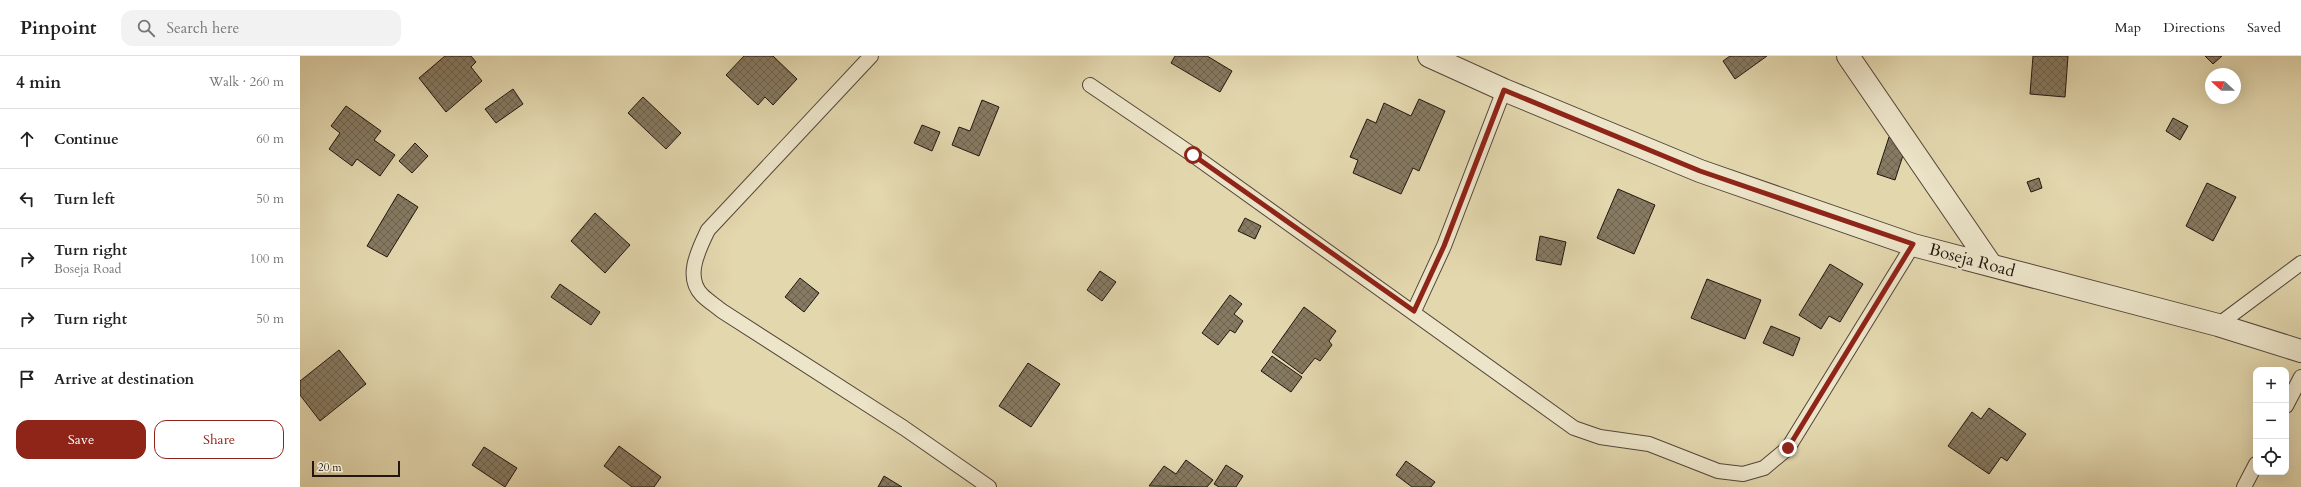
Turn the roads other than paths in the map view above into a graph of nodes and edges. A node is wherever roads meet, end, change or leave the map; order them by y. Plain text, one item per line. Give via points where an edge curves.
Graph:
1 (871, 56) edge
2 (1429, 56) edge
3 (1848, 56) edge
4 (1090, 85) dead end
5 (1504, 90) junction
6 (1913, 244) junction
7 (2301, 263) edge
8 (1991, 265) junction
9 (1414, 311) junction
10 (2218, 325) junction
11 (2301, 351) edge
12 (2301, 377) edge
13 (2288, 403) edge
14 (2253, 470) edge
15 (990, 487) edge
16 (2244, 487) edge

1 - 15 lane via 708,230 696,254 694,277 701,294 722,311 904,428
2 - 5 street, Boseja Road
3 - 8 street
4 - 9 lane
5 - 6 street, Boseja Road via 1700,171
5 - 9 lane via 1444,246
6 - 8 street, Boseja Road
6 - 9 lane via 1788,448 1764,468 1742,474 1718,471 1649,444 1600,437 1574,428
7 - 10 lane
8 - 10 street, Boseja Road
10 - 11 street, Boseja Road
12 - 13 lane
14 - 16 lane

